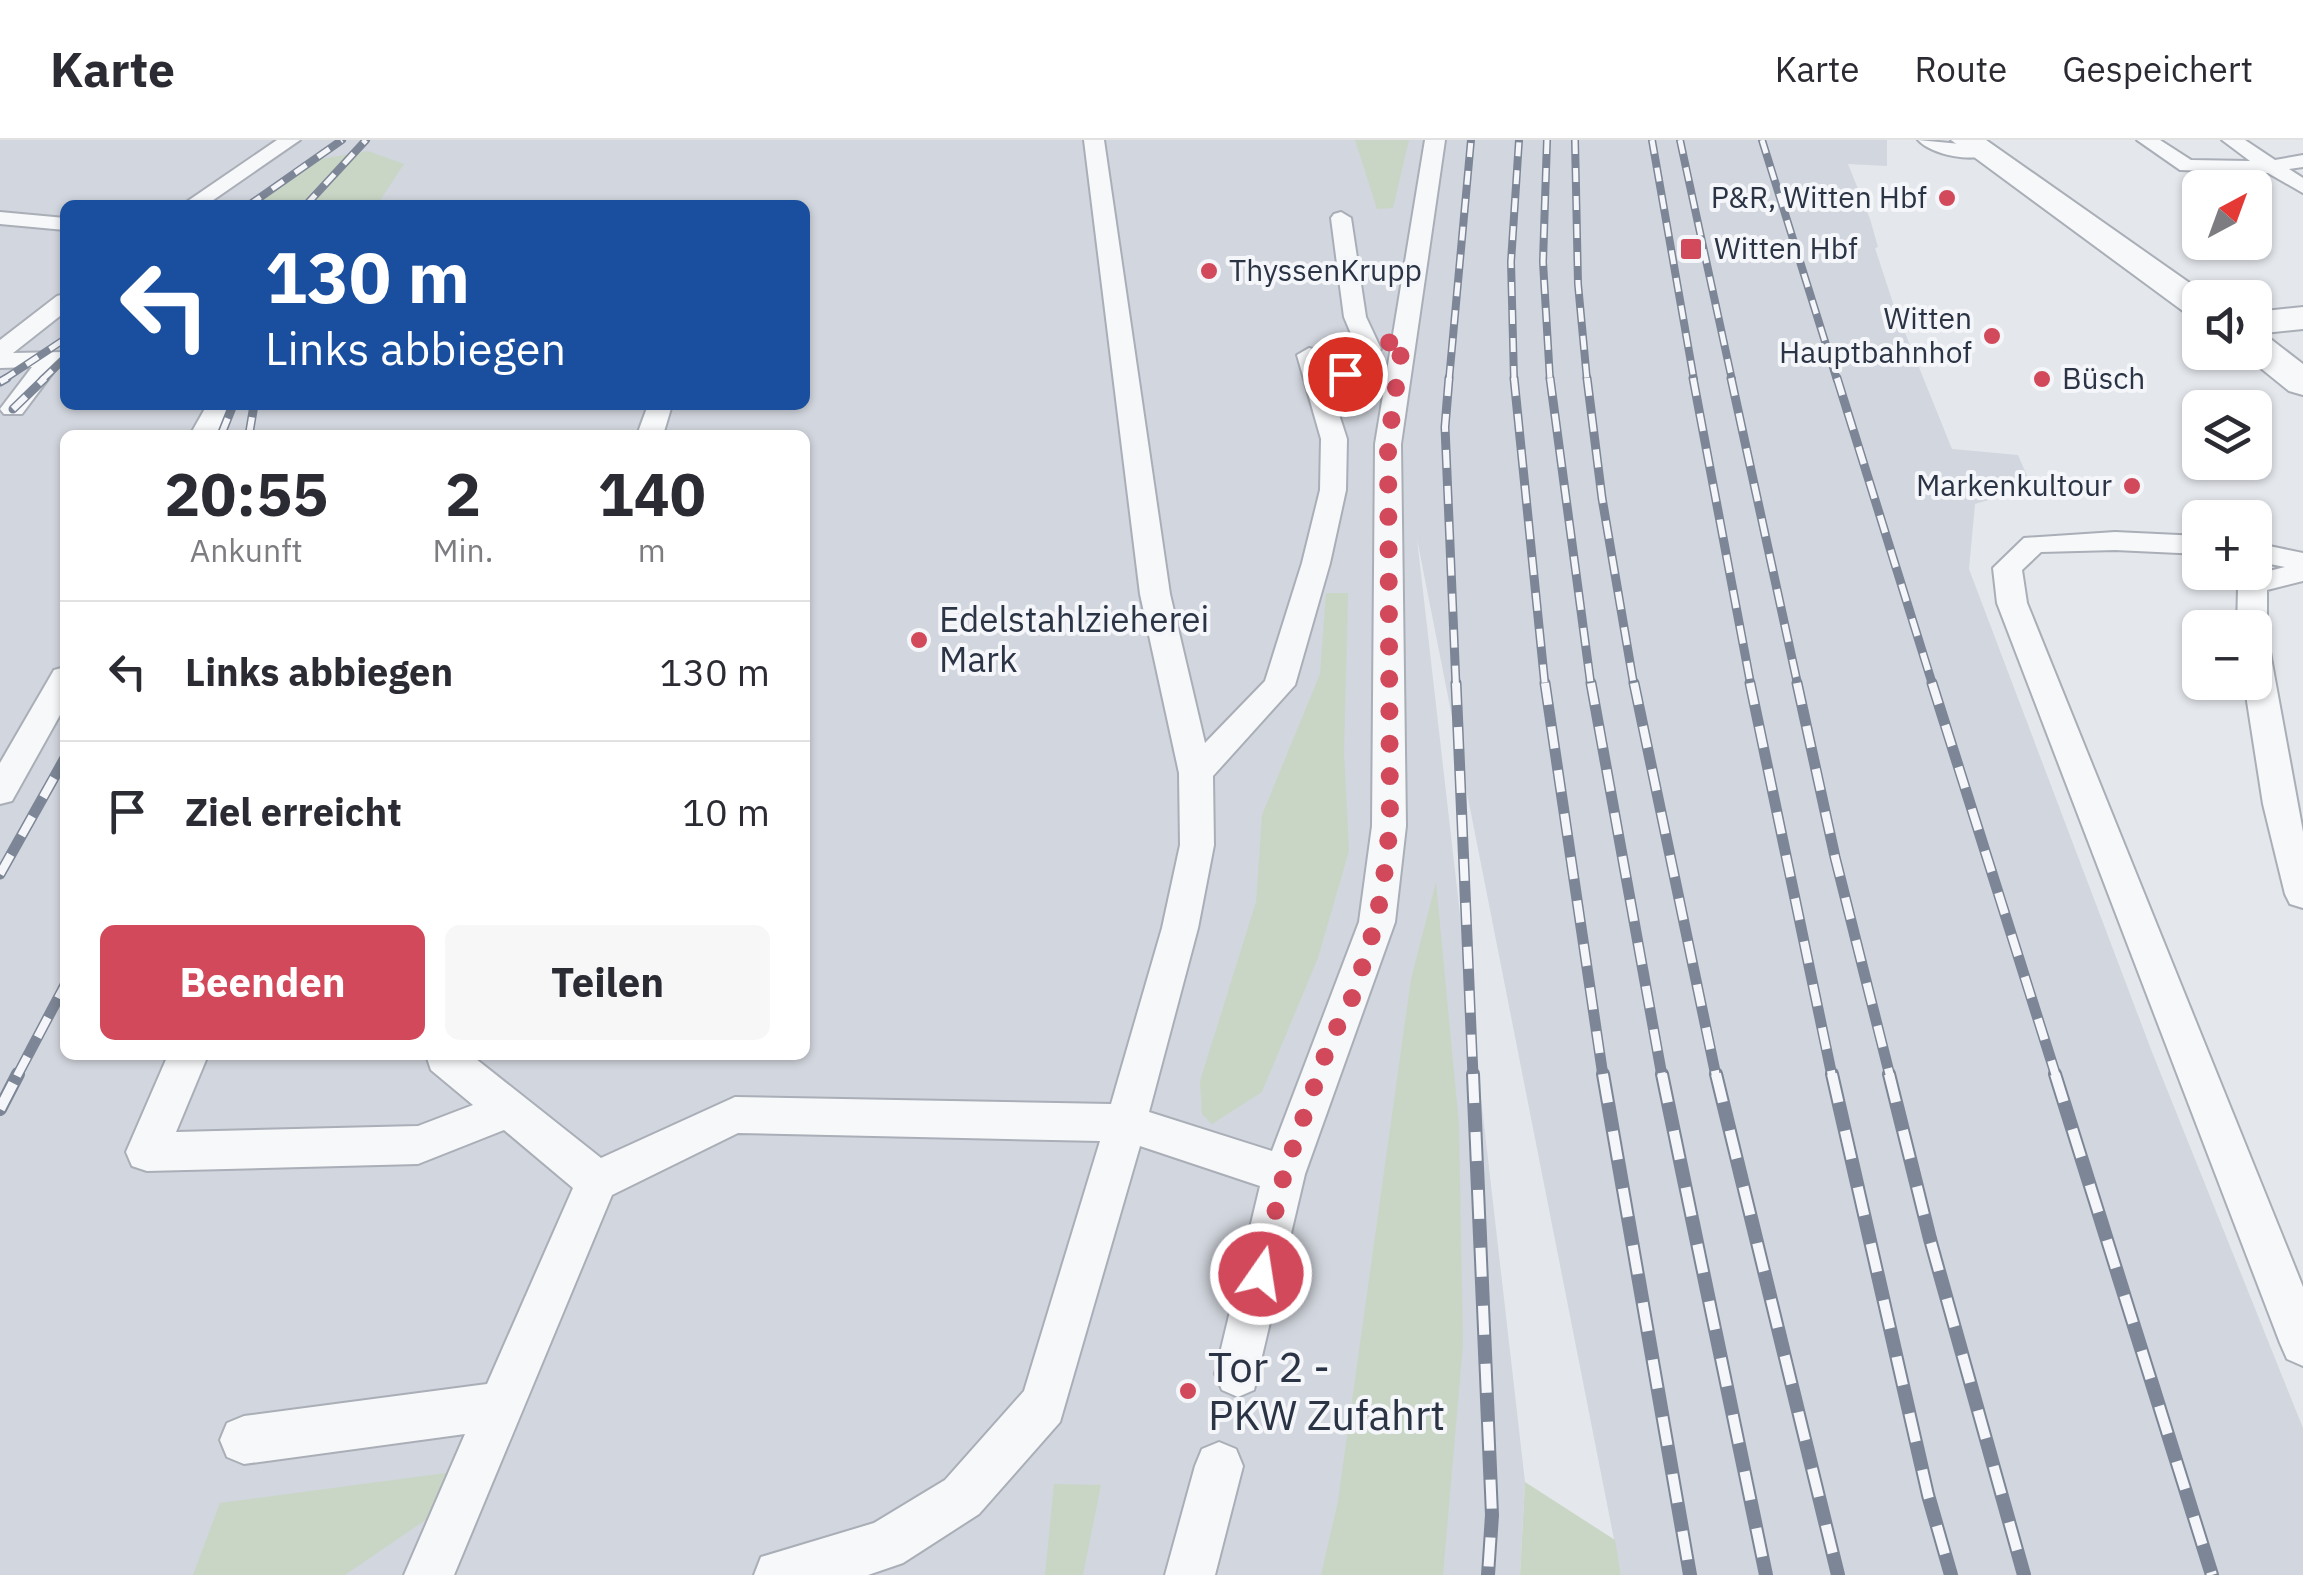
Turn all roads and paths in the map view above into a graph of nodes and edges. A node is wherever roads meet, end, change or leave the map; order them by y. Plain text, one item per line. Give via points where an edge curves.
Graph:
1 (290, 140) edge
2 (1094, 140) edge
3 (1435, 140) edge
4 (1928, 140) edge
5 (2147, 140) edge
6 (2232, 140) edge
7 (1974, 146) edge
8 (2303, 161) edge
9 (2268, 167) junction
10 (2303, 187) edge
11 (200, 200) edge
12 (0, 218) edge
13 (1341, 218) dead end
14 (60, 224) edge
15 (2182, 293) edge
16 (60, 305) edge
17 (2303, 318) edge
18 (2272, 321) edge
19 (1403, 338) junction
20 (1369, 349) junction
21 (0, 352) edge
22 (1309, 356) dead end
23 (2272, 358) edge
24 (58, 359) edge
25 (0, 360) edge
26 (2303, 383) edge
27 (1321, 398) junction
28 (13, 409) dead end
29 (2182, 544) edge
30 (2272, 556) edge
31 (2303, 562) edge
32 (2303, 572) edge
33 (2272, 575) edge
34 (60, 687) edge
35 (2262, 700) edge
36 (1196, 773) junction
37 (0, 792) edge
38 (2303, 894) edge
39 (186, 1060) edge
40 (447, 1060) edge
41 (508, 1110) junction
42 (1126, 1123) junction
43 (1284, 1174) junction
44 (596, 1181) junction
45 (2303, 1343) edge
46 (1238, 1374) dead end
47 (500, 1406) junction
48 (244, 1440) dead end
49 (1219, 1466) dead end
50 (429, 1575) edge
51 (778, 1575) edge
52 (1190, 1575) edge

1 - 11 lane
2 - 36 lane via 1154,594
3 - 19 lane
4 - 7 lane
5 - 9 lane via 2188,166
6 - 9 lane
7 - 15 street
8 - 9 lane
9 - 10 lane
12 - 14 lane
13 - 20 lane via 1355,317
16 - 21 lane
17 - 18 street
19 - 20 lane
19 - 43 lane via 1388,444 1390,826 1384,877 1354,994 1330,1041
20 - 27 lane
22 - 27 lane
23 - 26 street
24 - 25 lane
24 - 28 lane
27 - 36 lane via 1334,439 1333,490 1280,685
29 - 45 lane via 2034,544 2007,568 2012,602
30 - 31 lane
32 - 33 lane
34 - 37 lane
35 - 38 lane via 2273,780
36 - 42 lane via 1197,845
39 - 41 lane via 147,1152 418,1145
40 - 41 lane
41 - 44 lane
42 - 43 lane
42 - 44 lane via 735,1115
42 - 51 lane via 1044,1405 962,1497 884,1545
43 - 46 lane
44 - 47 lane
47 - 48 lane
47 - 50 lane
49 - 52 lane

